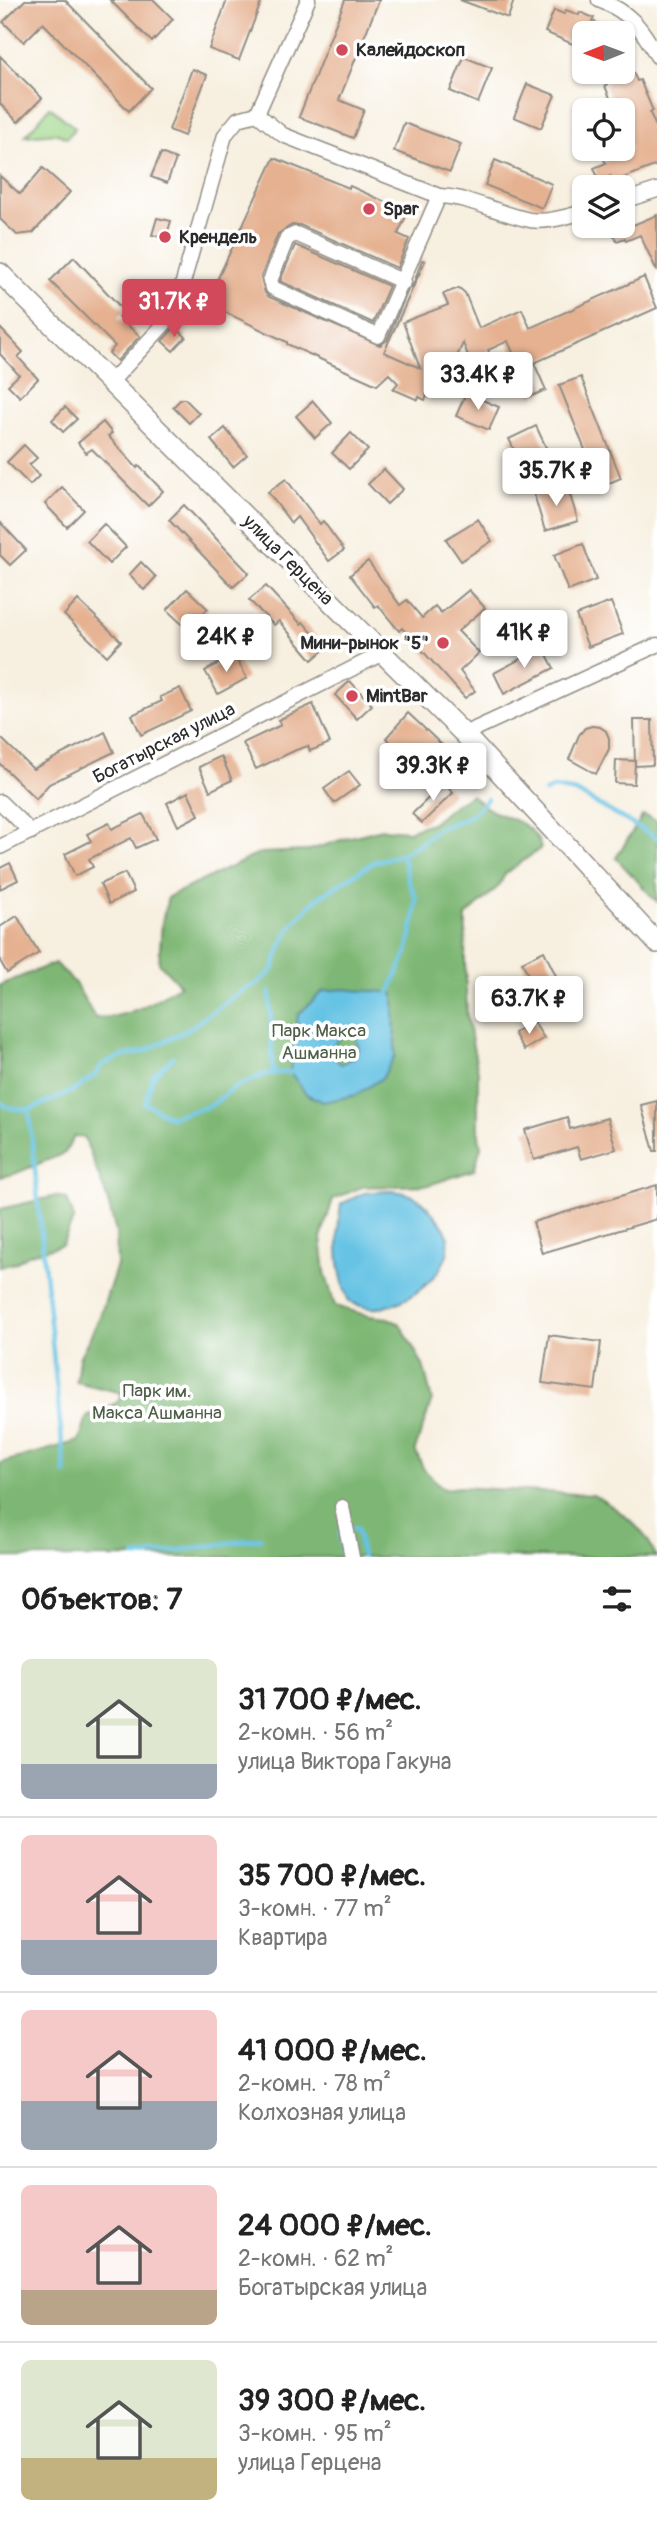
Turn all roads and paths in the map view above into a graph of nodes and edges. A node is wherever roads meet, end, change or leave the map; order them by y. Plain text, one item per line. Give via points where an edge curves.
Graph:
1 (308, 0) edge
2 (598, 0) edge
3 (657, 57) edge
4 (257, 114) junction
5 (657, 190) edge
6 (439, 196) junction
7 (635, 197) edge
8 (572, 215) edge
9 (0, 273) edge
10 (404, 282) junction
11 (109, 384) junction
12 (657, 645) edge
13 (383, 653) junction
14 (464, 734) junction
15 (0, 802) edge
16 (31, 832) junction
17 (0, 848) edge
18 (657, 943) edge
19 (342, 1507) dead end
20 (352, 1557) edge

1 - 4 street
2 - 3 street via 615,6 642,28
4 - 6 street via 283,135
4 - 11 street via 238,119 225,135 176,307
5 - 7 street
6 - 8 street via 531,220
6 - 10 street
9 - 11 main road, улица Герцена
10 - 10 street via 296,234 287,238 270,281 273,288 378,336
11 - 13 main road, улица Герцена
12 - 14 street
13 - 14 main road, улица Герцена
13 - 16 street, Богатырская улица
14 - 18 main road, улица Герцена
15 - 16 street
16 - 17 street, Богатырская улица
19 - 20 street

